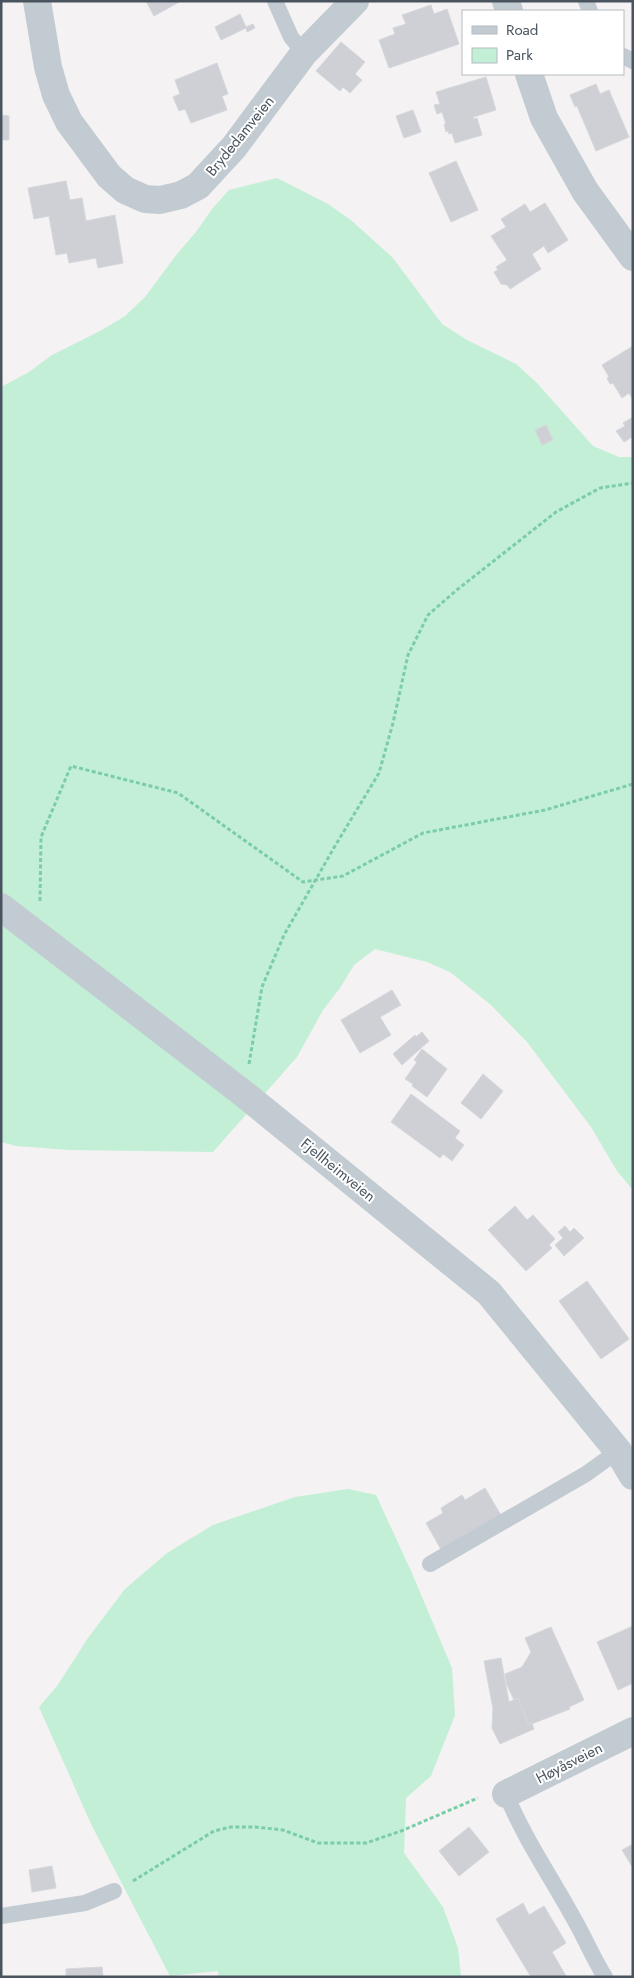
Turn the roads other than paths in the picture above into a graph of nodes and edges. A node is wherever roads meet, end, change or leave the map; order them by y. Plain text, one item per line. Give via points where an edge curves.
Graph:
1 (37, 1) edge
2 (275, 1) edge
3 (354, 1) edge
4 (304, 53) junction
5 (529, 75) edge
6 (633, 257) edge
7 (1, 907) edge
8 (618, 1451) junction
9 (633, 1476) edge
10 (430, 1564) dead end
11 (633, 1731) edge
12 (506, 1794) joint
13 (114, 1890) road end
14 (1, 1916) edge
15 (605, 1977) edge

1 - 4 street, Brydedamveien via 48,67 56,95 69,122 109,176 125,190 146,199 160,200 198,186 234,148
2 - 4 lane via 292,37
3 - 4 street, Brydedamveien
5 - 6 street via 544,118 585,191
7 - 8 street, Fjellheimveien via 244,1094 489,1293
8 - 9 street, Fjellheimveien
8 - 10 lane via 586,1474
11 - 12 street, Høyåsveien
12 - 15 lane
13 - 14 lane via 85,1903

